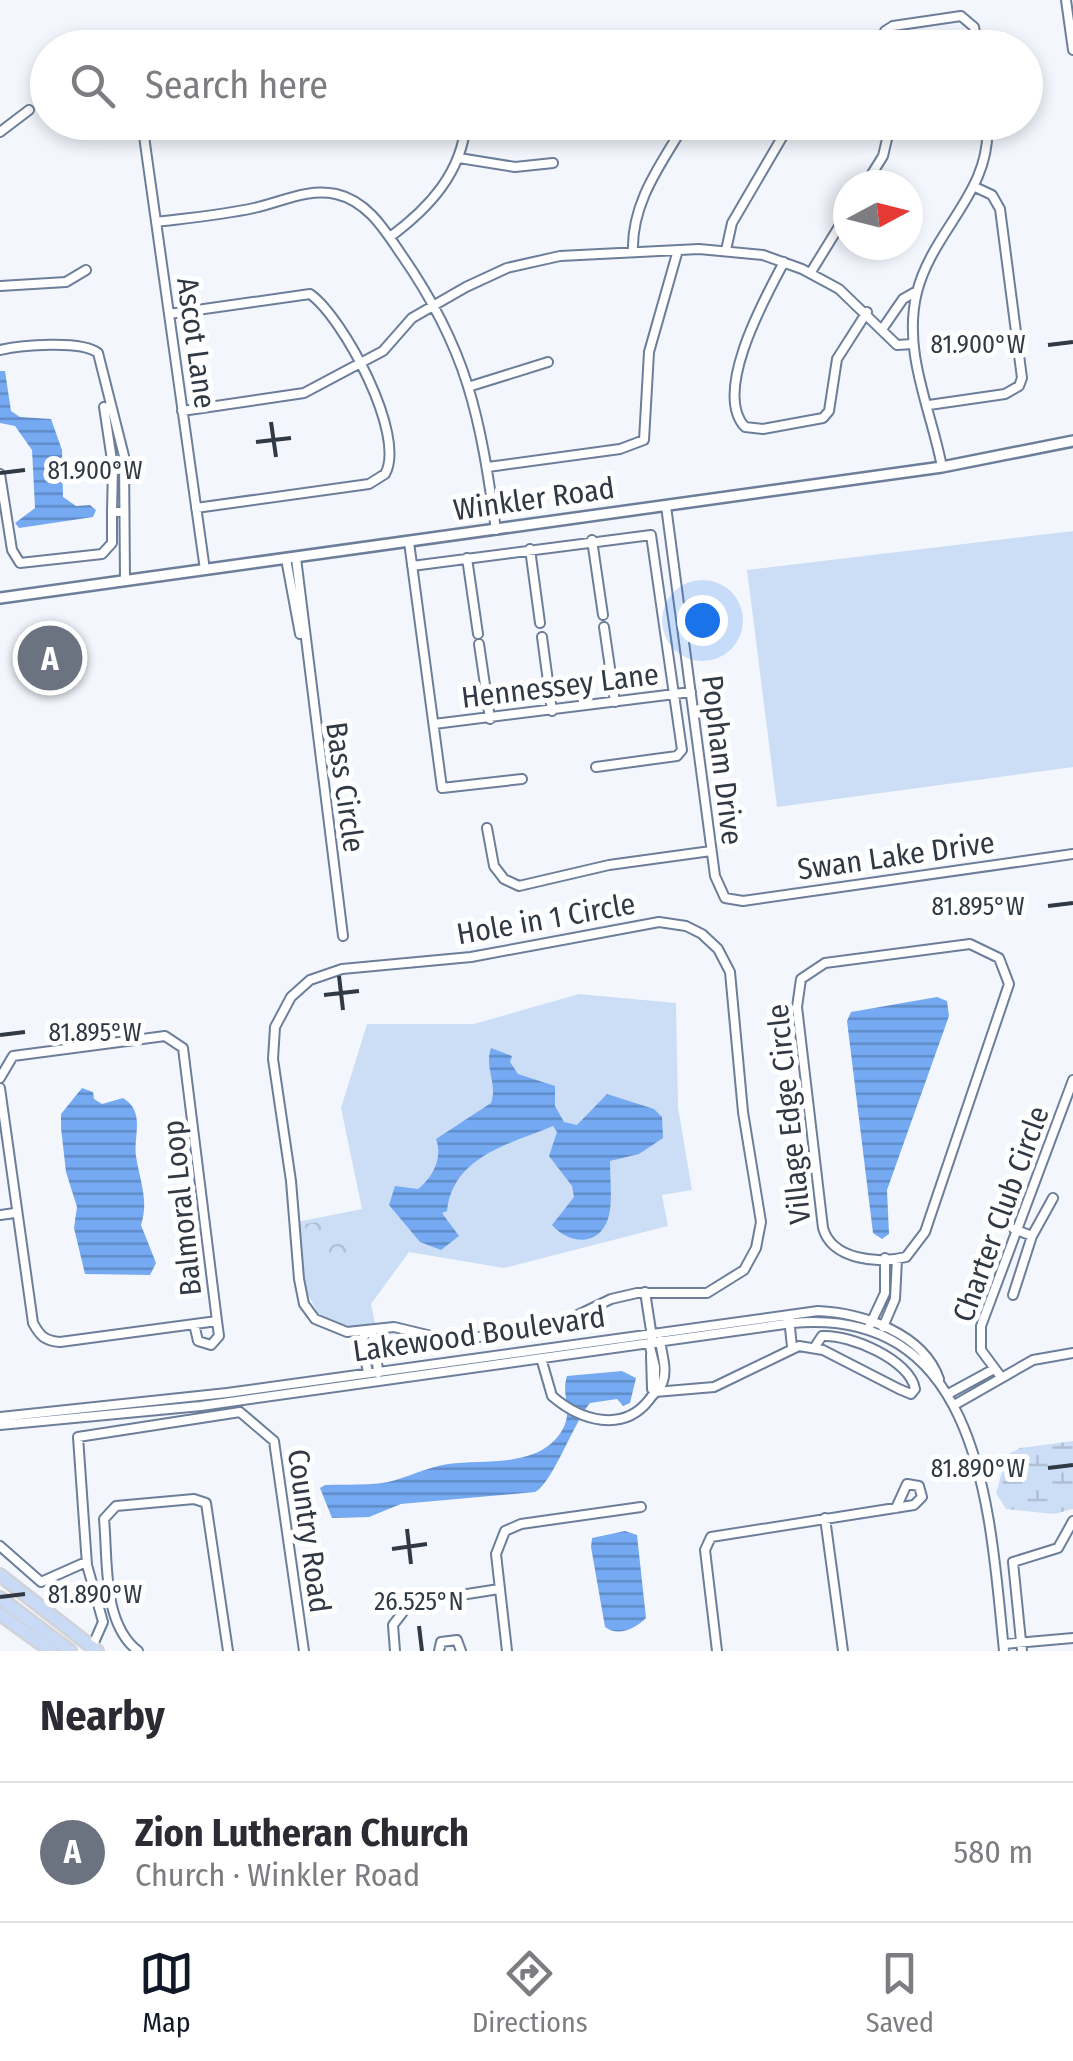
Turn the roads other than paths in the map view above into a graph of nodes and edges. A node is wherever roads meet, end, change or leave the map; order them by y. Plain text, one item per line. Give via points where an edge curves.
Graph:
1 (1066, 0) edge
2 (887, 30) edge
3 (972, 30) edge
4 (1073, 50) edge
5 (29, 110) dead end
6 (0, 132) edge
7 (144, 140) edge
8 (462, 140) edge
9 (675, 140) edge
10 (780, 140) edge
11 (887, 140) edge
12 (987, 140) edge
13 (459, 158) junction
14 (553, 163) dead end
15 (875, 170) edge
16 (976, 187) junction
17 (156, 222) junction
18 (833, 236) edge
19 (390, 237) junction
20 (678, 250) junction
21 (726, 250) junction
22 (634, 252) junction
23 (784, 262) junction
24 (86, 270) dead end
25 (810, 272) junction
26 (0, 286) edge
27 (917, 292) junction
28 (435, 304) junction
29 (867, 312) junction
30 (169, 314) junction
31 (882, 328) junction
32 (912, 344) junction
33 (0, 350) edge
34 (548, 362) dead end
35 (361, 364) junction
36 (471, 386) junction
37 (929, 405) junction
38 (104, 407) dead end
39 (182, 412) junction
40 (1073, 441) edge
41 (110, 450) junction
42 (123, 450) junction
43 (488, 467) junction
44 (942, 467) junction
45 (0, 474) edge
46 (666, 506) junction
47 (196, 508) junction
48 (112, 512) junction
49 (124, 512) junction
50 (496, 530) junction
51 (592, 540) junction
52 (408, 542) junction
53 (530, 550) junction
54 (291, 558) junction
55 (468, 558) junction
56 (412, 566) junction
57 (204, 570) junction
58 (126, 580) junction
59 (0, 598) edge
60 (602, 616) dead end
61 (540, 623) dead end
62 (604, 627) dead end
63 (542, 637) dead end
64 (690, 692) junction
65 (675, 694) junction
66 (614, 702) junction
67 (552, 710) junction
68 (490, 719) junction
69 (434, 724) junction
70 (596, 768) dead end
71 (522, 779) dead end
72 (487, 828) dead end
73 (711, 851) junction
74 (1073, 854) edge
75 (725, 898) joint
76 (343, 936) dead end
77 (0, 1078) edge
78 (1073, 1080) edge
79 (0, 1088) edge
80 (1053, 1198) dead end
81 (15, 1213) junction
82 (0, 1215) edge
83 (1014, 1229) junction
84 (1032, 1236) junction
85 (884, 1258) junction
86 (897, 1259) junction
87 (886, 1284) junction
88 (897, 1285) junction
89 (645, 1292) junction
90 (1013, 1294) dead end
91 (792, 1318) junction
92 (217, 1321) junction
93 (194, 1324) junction
94 (870, 1326) junction
95 (369, 1330) junction
96 (881, 1331) junction
97 (653, 1340) junction
98 (796, 1346) junction
99 (814, 1348) junction
100 (541, 1353) junction
101 (1073, 1353) edge
102 (656, 1357) junction
103 (994, 1369) junction
104 (373, 1371) junction
105 (1001, 1377) junction
106 (373, 1382) junction
107 (655, 1392) junction
108 (950, 1393) junction
109 (956, 1404) junction
110 (201, 1406) junction
111 (0, 1417) edge
112 (0, 1425) edge
113 (642, 1506) dead end
114 (896, 1508) dead end
115 (826, 1518) junction
116 (1073, 1520) edge
117 (0, 1546) edge
118 (86, 1562) junction
119 (0, 1574) edge
120 (500, 1589) junction
121 (111, 1592) junction
122 (96, 1595) junction
123 (0, 1598) edge
124 (0, 1614) edge
125 (1073, 1638) edge
126 (1022, 1646) edge
127 (1004, 1647) edge
128 (95, 1649) edge
129 (51, 1651) edge
130 (70, 1651) edge
131 (138, 1651) edge
132 (228, 1651) edge
133 (304, 1651) edge
134 (395, 1651) edge
135 (439, 1651) edge
136 (462, 1651) edge
137 (507, 1651) edge
138 (717, 1651) edge
139 (842, 1651) edge

1 - 4 street
2 - 3 street via 952,16 969,20
5 - 6 street
7 - 17 street, Ascot Lane
8 - 13 street
9 - 22 street via 645,192
10 - 21 street via 732,223
11 - 15 street
12 - 16 street
13 - 14 street via 514,168
13 - 19 street via 435,196
16 - 27 street
16 - 37 street via 992,194 1000,209 1022,378 1005,394
17 - 19 street via 324,192 359,204
17 - 30 street, Ascot Lane
18 - 25 street
19 - 28 street
20 - 21 street
20 - 22 street
20 - 43 street via 649,352 644,440
21 - 23 street
22 - 28 street via 523,263
23 - 25 street
23 - 29 street via 742,356 737,404 745,427 824,418 840,350
24 - 26 street via 66,282
25 - 29 street
27 - 31 street via 903,299
27 - 32 street
28 - 35 street
28 - 36 street
29 - 31 street
30 - 35 street via 310,294
30 - 39 street, Ascot Lane
31 - 32 street via 897,346
32 - 37 street
33 - 42 street via 92,348
34 - 36 street
35 - 39 street via 304,393
35 - 47 street via 390,449 385,474 369,484
36 - 43 street
37 - 44 street
38 - 41 street
39 - 47 street, Ascot Lane
40 - 44 street, Winkler Road
41 - 42 street
41 - 48 street
42 - 49 street
43 - 50 street
44 - 46 street, Winkler Road
45 - 48 street via 20,563 102,554 112,544
46 - 50 street, Winkler Road
46 - 64 street, Popham Drive
47 - 57 street, Ascot Lane
48 - 49 street
49 - 58 street
50 - 52 street, Winkler Road
51 - 53 street
51 - 60 street
51 - 65 street via 651,535
52 - 54 street, Winkler Road
52 - 56 street
53 - 55 street
53 - 61 street
54 - 57 street, Winkler Road
54 - 76 street, Bass Circle via 292,606 303,644
55 - 56 street
55 - 68 street
56 - 69 street
57 - 58 street, Winkler Road
58 - 59 street, Winkler Road
62 - 66 street
63 - 67 street
64 - 65 street, Hennessey Lane
64 - 73 street, Popham Drive
65 - 66 street, Hennessey Lane
65 - 70 street via 682,750 677,756
66 - 67 street, Hennessey Lane
67 - 68 street, Hennessey Lane
68 - 69 street, Hennessey Lane
69 - 71 street via 442,788
72 - 73 street via 494,866 519,886
73 - 75 street, Popham Drive
74 - 75 street, Swan Lake Drive via 743,901
77 - 92 street, Balmoral Loop via 13,1056 165,1036 183,1048
78 - 83 street, Charter Club Circle via 1040,1177
79 - 81 street, Balmoral Loop
80 - 84 street
81 - 82 street
81 - 93 street, Balmoral Loop via 33,1323 48,1341
83 - 84 street
83 - 103 street, Charter Club Circle via 979,1334
84 - 90 street
85 - 86 street, Village Edge Circle
85 - 86 street, Village Edge Circle via 846,1255 826,1237 798,987 810,969 826,963 978,946 1004,966 1008,992 925,1232 914,1251
85 - 87 street
86 - 88 street
87 - 88 street
87 - 94 street
88 - 96 street
89 - 95 street, Hole in 1 Circle via 612,1299 557,1325 472,1338
89 - 95 street, Hole in 1 Circle via 698,1294 723,1286 744,1270 760,1231 730,972 712,942 668,922 471,957 342,969 310,980 286,1003 275,1027 273,1059 302,1296 309,1312 330,1328
89 - 97 street
91 - 94 street, Lakewood Boulevard via 828,1312
91 - 97 street, Lakewood Boulevard
91 - 98 street
92 - 93 street, Balmoral Loop
92 - 93 street via 217,1341 206,1346
94 - 96 street, Lakewood Boulevard
95 - 104 street via 375,1338
96 - 108 street, Lakewood Boulevard
97 - 100 street, Lakewood Boulevard
97 - 102 street
98 - 99 street
98 - 107 street via 714,1387
99 - 99 street via 899,1390 915,1389 907,1370 849,1341 822,1336
100 - 104 street, Lakewood Boulevard
100 - 106 street, Lakewood Boulevard
100 - 107 street via 552,1396 584,1418 609,1422 639,1414
101 - 105 street via 1033,1360
102 - 107 street
102 - 107 street via 665,1376
103 - 105 street
103 - 108 street, Charter Club Circle
104 - 106 street
104 - 110 street, Lakewood Boulevard
105 - 109 street
106 - 110 street, Lakewood Boulevard
108 - 109 street, Lakewood Boulevard
109 - 127 street, Lakewood Boulevard via 980,1472
110 - 111 street, Lakewood Boulevard
110 - 112 street, Lakewood Boulevard
110 - 118 street, Country Road via 78,1437
110 - 133 street, Country Road via 240,1412 274,1441
113 - 120 street via 513,1526 497,1546
114 - 115 street
115 - 138 street via 708,1540
115 - 139 street
116 - 126 street via 1058,1548 1014,1562
117 - 118 street via 41,1582
118 - 122 street, Country Road
119 - 128 main road
120 - 134 street via 410,1603 396,1616
120 - 137 street
121 - 122 street
121 - 131 street via 120,1629
121 - 132 street via 104,1519 109,1512 194,1499 206,1504
122 - 128 street, Country Road via 103,1627
123 - 130 main road
124 - 129 main road
125 - 126 street
126 - 127 street
135 - 136 street via 450,1640

